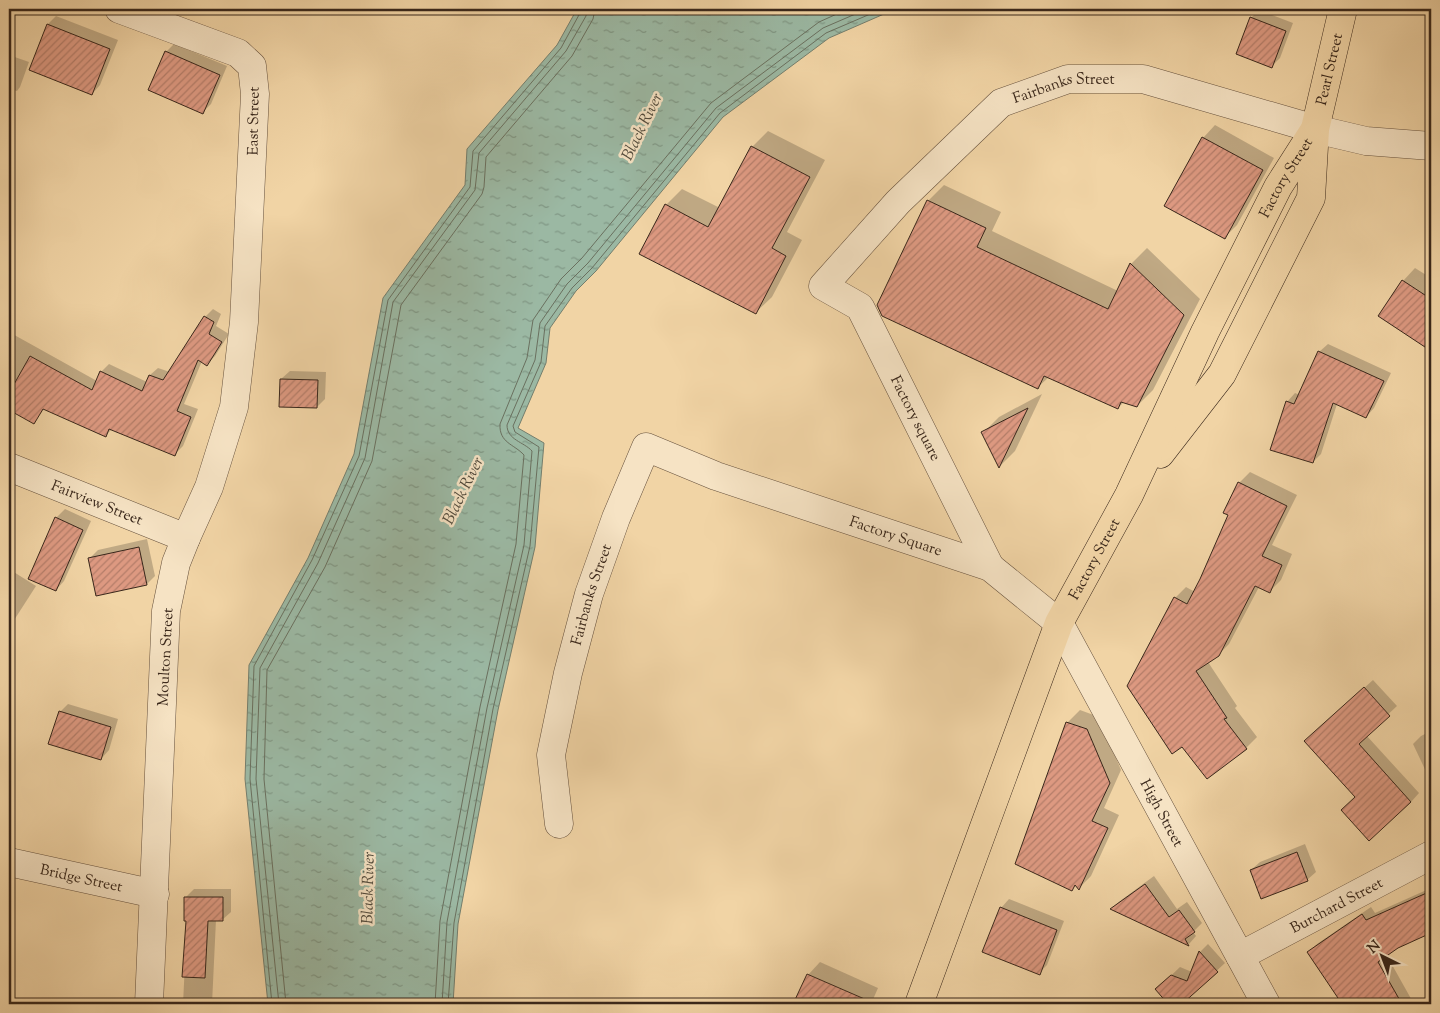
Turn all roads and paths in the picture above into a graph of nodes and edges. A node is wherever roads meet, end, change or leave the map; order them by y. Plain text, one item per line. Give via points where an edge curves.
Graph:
1 (119, 9) edge
2 (1343, 9) edge
3 (1315, 129) junction
4 (1431, 146) edge
5 (824, 286) joint
6 (244, 322) joint
7 (9, 468) edge
8 (716, 476) joint
9 (186, 538) junction
10 (990, 567) junction
11 (1060, 623) junction
12 (559, 824) dead end
13 (1431, 855) edge
14 (9, 862) edge
15 (154, 894) junction
16 (1240, 956) junction
17 (149, 1004) edge
18 (919, 1004) edge
19 (1266, 1004) edge

1 - 6 street, East Street via 238,53 252,66 255,94
2 - 3 main road, Pearl Street
3 - 4 street, Fairbanks Street via 1366,141
3 - 5 street, Fairbanks Street via 1143,79 1068,79 1001,103 898,202
3 - 11 main road, Factory Street via 1278,188 1205,332 1129,495
5 - 10 street, Factory square via 860,307
6 - 9 street, Moulton Street via 234,407 209,487
7 - 9 street, Fairview Street
8 - 10 street, Factory Square
8 - 12 street, Fairbanks Street via 646,447 589,594 568,673 551,755
9 - 15 street, Moulton Street via 176,564 166,611
10 - 11 street, Factory Square
11 - 16 street, High Street
11 - 18 main road, Factory Street
13 - 16 street, Burchard Street
14 - 15 street, Bridge Street
15 - 17 street, Moulton Street
16 - 19 street, High Street

